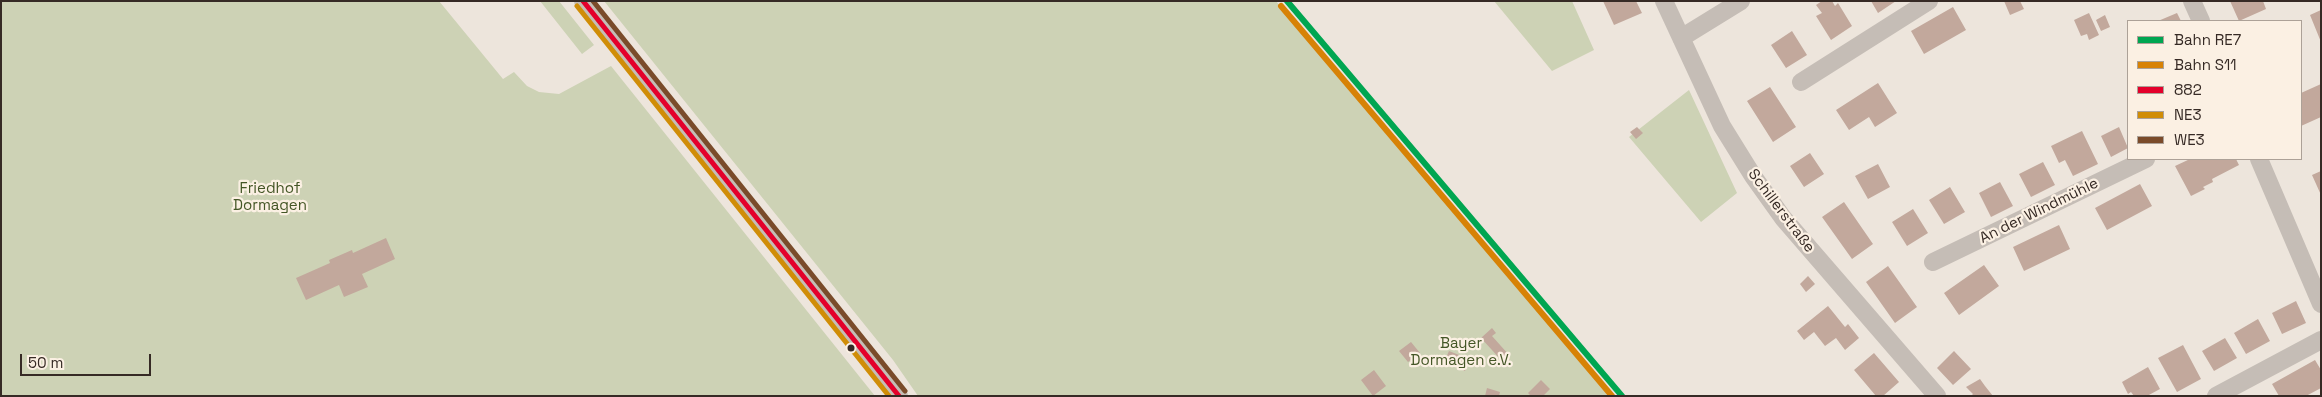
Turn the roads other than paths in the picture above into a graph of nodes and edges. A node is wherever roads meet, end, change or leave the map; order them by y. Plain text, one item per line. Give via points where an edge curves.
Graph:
1 (583, 1) edge
2 (1664, 1) edge
3 (1741, 1) edge
4 (1929, 1) edge
5 (2192, 1) edge
6 (2201, 20) edge
7 (1681, 38) junction
8 (1801, 82) dead end
9 (2144, 160) edge
10 (2259, 160) edge
11 (1933, 262) dead end
12 (2321, 304) edge
13 (2321, 340) edge
14 (899, 396) edge
15 (1937, 396) edge
16 (2216, 396) edge

1 - 14 street
2 - 7 street, Schillerstraße
3 - 7 street
4 - 8 street
5 - 6 street
7 - 15 street, Schillerstraße via 1722,126 1778,211
9 - 11 street, An der Windmühle
10 - 12 street
13 - 16 street

